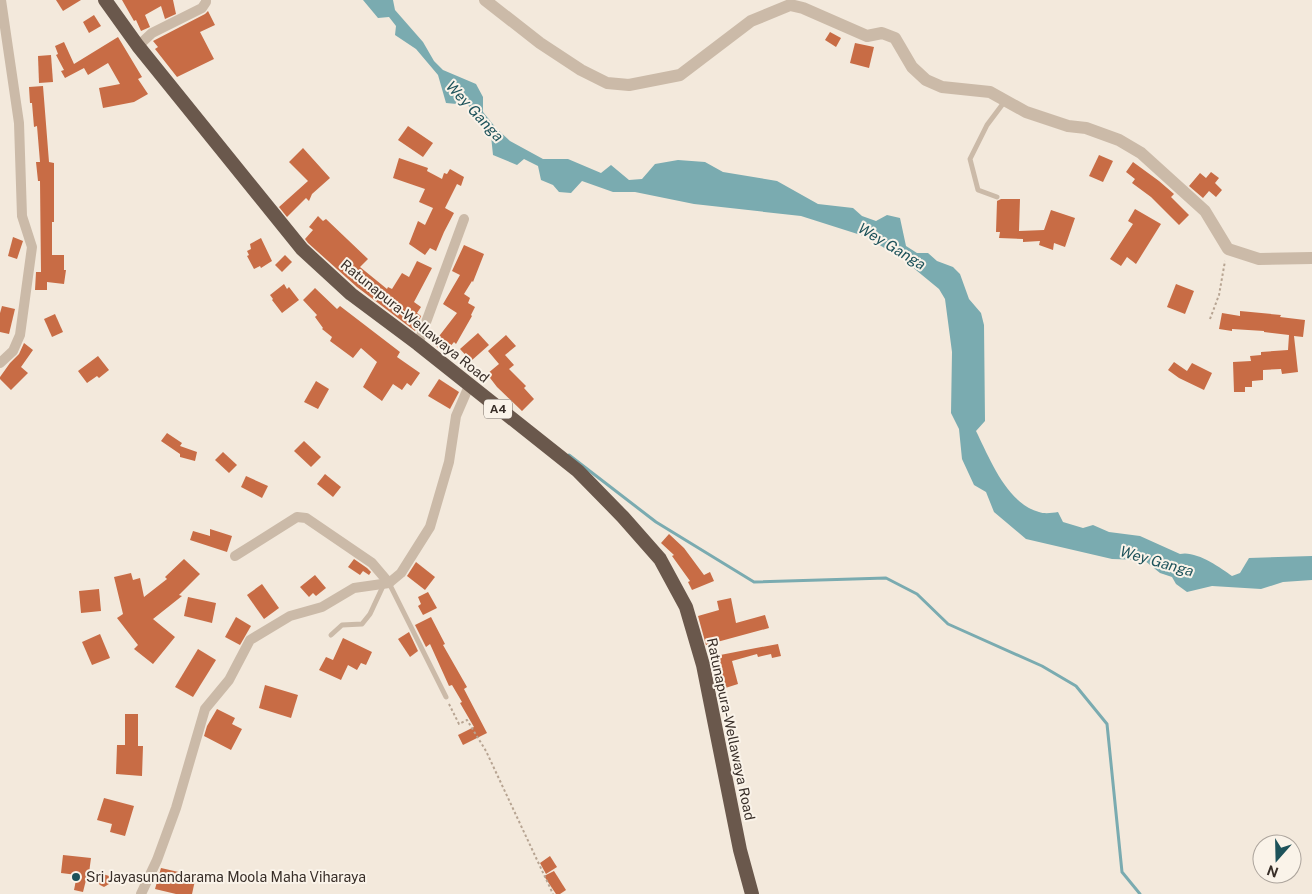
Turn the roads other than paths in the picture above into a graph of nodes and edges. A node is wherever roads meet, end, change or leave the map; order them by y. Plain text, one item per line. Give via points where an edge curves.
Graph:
1 (1, 0) edge
2 (105, 0) edge
3 (206, 0) edge
4 (485, 0) edge
5 (138, 46) junction
6 (1006, 100) junction
7 (997, 196) dead end
8 (464, 218) dead end
9 (1312, 258) edge
10 (418, 344) junction
11 (0, 364) edge
12 (469, 386) junction
13 (235, 556) dead end
14 (387, 583) junction
15 (331, 635) dead end
16 (446, 697) road end
17 (141, 894) edge
18 (752, 894) edge

1 - 11 street via 19,123 22,216 32,247 20,335 13,351
2 - 5 highway, Ratunapura-Wellawaya Road / A4
3 - 5 street via 202,8 152,33
4 - 6 street via 540,43 606,83 629,84 680,75 751,21 790,5 867,36 882,33 895,38 912,66 926,80 942,87 990,92
5 - 10 highway, Ratunapura-Wellawaya Road / A4 via 302,248 351,294
6 - 7 lane via 987,125 970,159 978,190
6 - 9 street via 1026,112 1120,140 1141,153 1205,211 1228,248 1259,259
8 - 10 street
10 - 12 highway, Ratunapura-Wellawaya Road / A4
12 - 14 street via 456,416 449,462 430,527 401,573
12 - 18 highway, Ratunapura-Wellawaya Road / A4 via 578,471 660,559 686,607 703,665 740,850
13 - 14 street via 297,517 306,518 372,563
14 - 15 lane via 362,624 342,625
14 - 16 lane
14 - 17 street via 354,588 322,607 290,616 250,640 229,680 205,709 176,808

